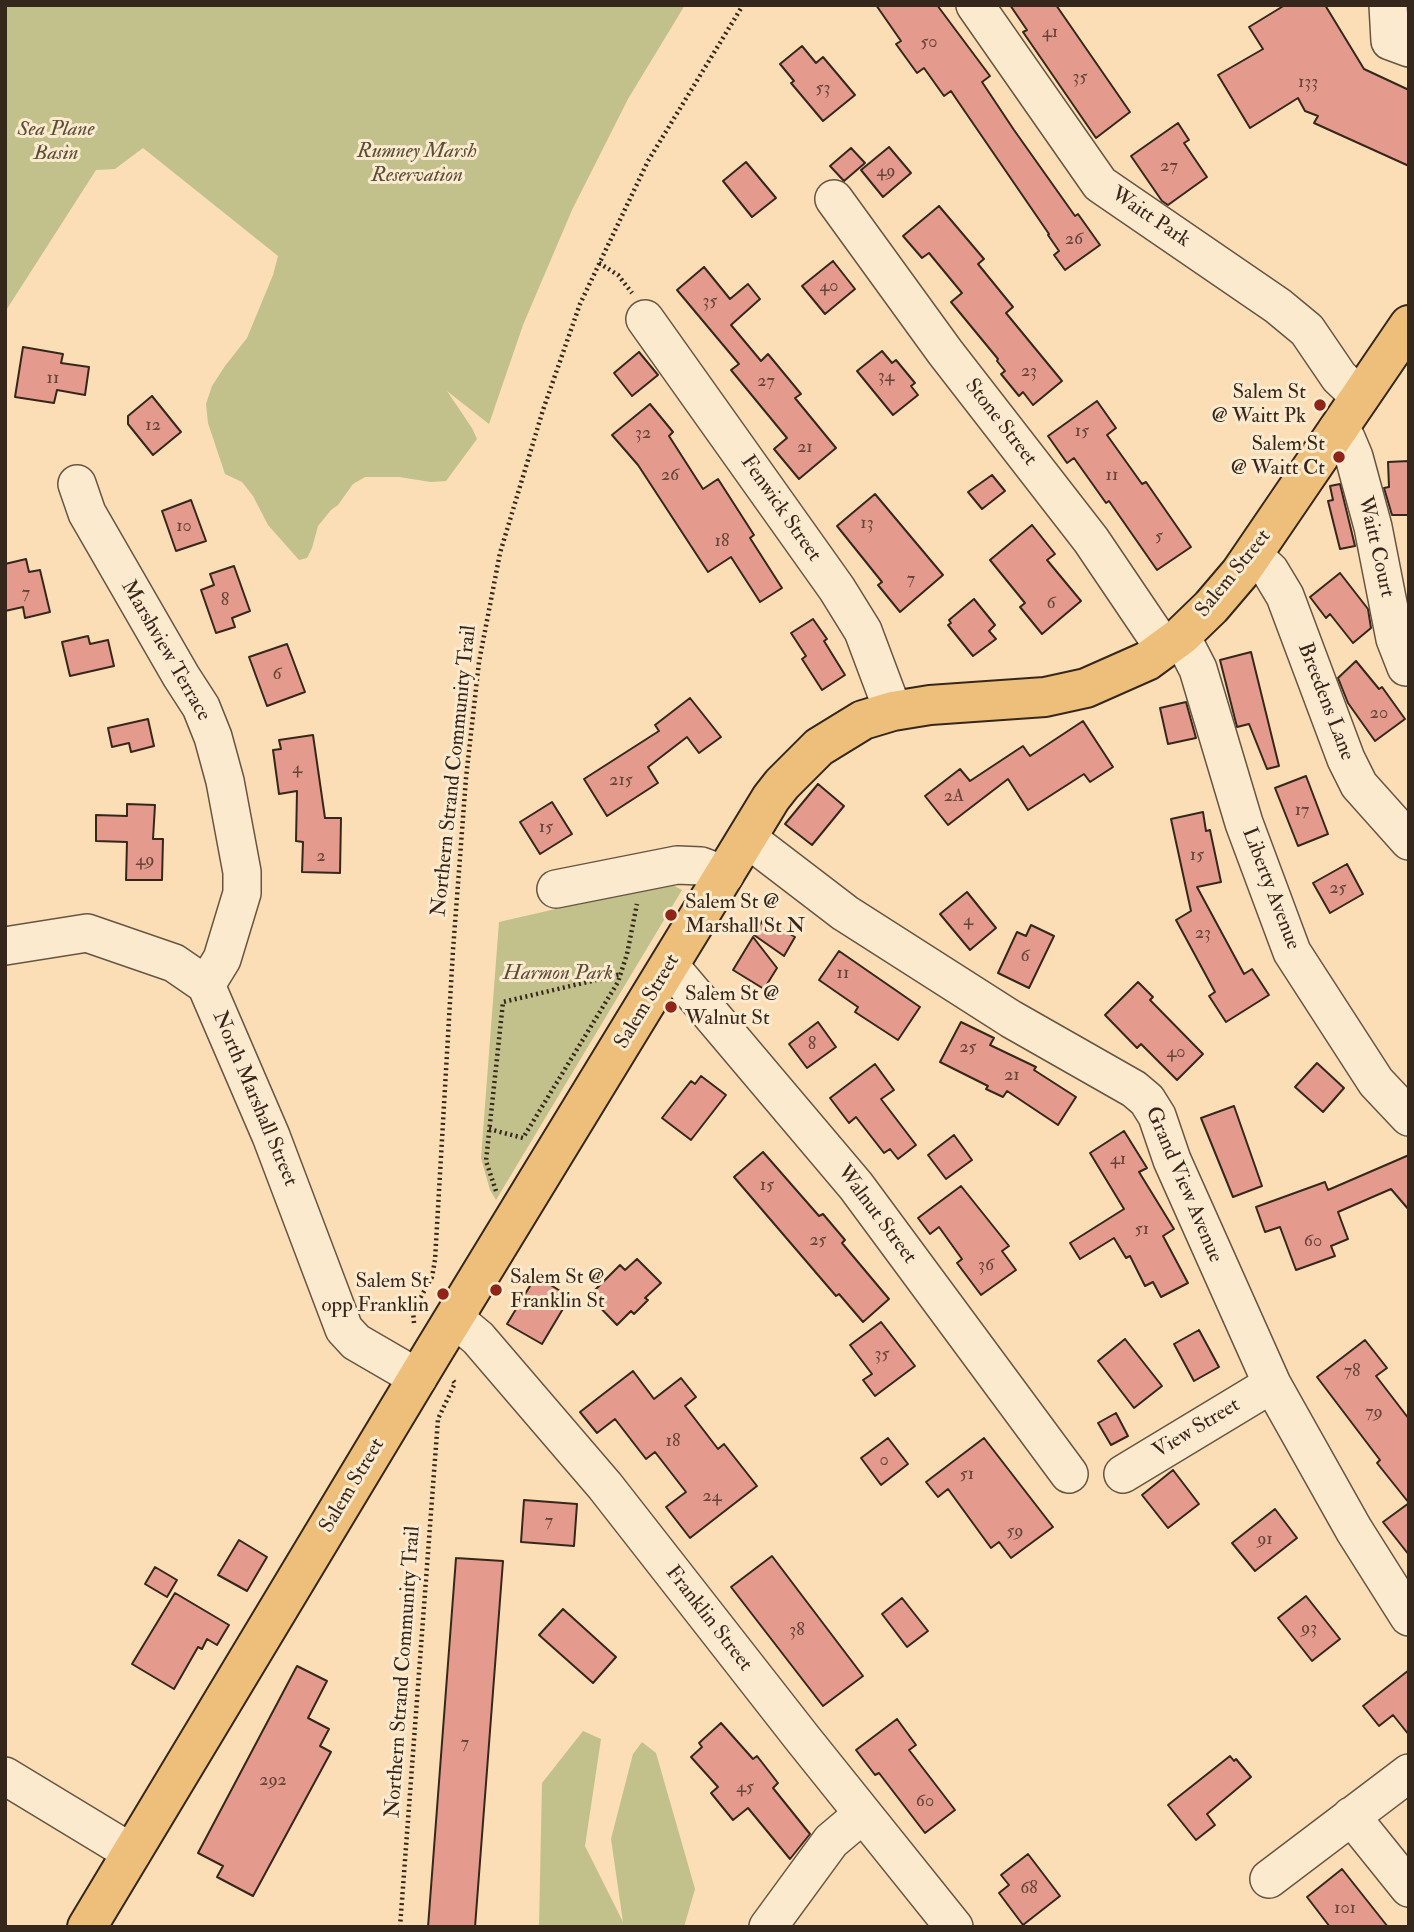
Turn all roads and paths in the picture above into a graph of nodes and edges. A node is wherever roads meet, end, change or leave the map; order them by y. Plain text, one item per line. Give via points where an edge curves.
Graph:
1 (743, 5) edge
2 (975, 5) edge
3 (1388, 5) edge
4 (1409, 48) edge
5 (834, 199) dead end
6 (599, 263) junction
7 (645, 319) joint
8 (1409, 325) edge
9 (1360, 397) junction
10 (1337, 430) junction
11 (77, 484) dead end
12 (1253, 555) junction
13 (1172, 642) junction
14 (1406, 667) dead end
15 (893, 711) junction
16 (747, 838) junction
17 (1409, 841) edge
18 (641, 872) junction
19 (725, 875) junction
20 (556, 889) dead end
21 (5, 946) edge
22 (670, 966) junction
23 (621, 974) junction
24 (206, 985) junction
25 (1409, 1118) edge
26 (489, 1129) junction
27 (521, 1209) junction
28 (436, 1260) dead end
29 (454, 1318) junction
30 (418, 1378) junction
31 (1272, 1384) junction
32 (438, 1419) dead end
33 (1069, 1474) dead end
34 (1123, 1474) dead end
35 (1409, 1617) edge
36 (1409, 1773) edge
37 (5, 1776) edge
38 (863, 1814) junction
39 (1351, 1816) junction
40 (132, 1853) junction
41 (1269, 1879) dead end
42 (1409, 1888) edge
43 (87, 1927) edge
44 (400, 1927) edge
45 (768, 1927) edge
46 (954, 1927) edge

1 - 6 path, Northern Strand Community Trail via 648,161
2 - 9 street, Waitt Park via 1100,184 1278,306 1307,330 1339,377
3 - 4 street via 1390,41
5 - 13 street, Stone Street via 944,352
6 - 7 path via 622,280
6 - 28 path, Northern Strand Community Trail via 580,304 525,467 502,543 484,635 461,839
7 - 15 street, Fenwick Street via 837,589 863,631
8 - 9 main road, Salem Street
9 - 10 main road, Salem Street
10 - 12 main road, Salem Street
10 - 14 street, Waitt Court via 1354,457 1395,639
11 - 24 street, Marshview Terrace via 87,513 201,707 225,780 242,893 222,959
12 - 13 main road, Salem Street via 1226,591
12 - 17 street, Breedens Lane via 1270,571 1285,596 1359,785
13 - 15 main road, Salem Street via 1147,661 1106,681 1065,693
13 - 25 street, Liberty Avenue via 1198,669 1244,823 1292,952 1376,1082
15 - 16 main road, Salem Street via 863,720 808,756 771,798
16 - 19 main road, Salem Street
16 - 31 street, Grand View Avenue via 845,914 1147,1100
18 - 19 street via 683,865
18 - 20 street
18 - 23 path
19 - 22 main road, Salem Street
21 - 24 street, North Marshall Street via 87,933 174,963
22 - 27 main road, Salem Street
22 - 33 street, Walnut Street via 856,1186
23 - 26 path via 523,1138
23 - 26 path via 502,1002
24 - 30 street, North Marshall Street via 271,1136 344,1329 356,1342
26 - 27 path via 486,1161 493,1189
27 - 29 main road, Salem Street
29 - 30 main road, Salem Street
29 - 38 street, Franklin Street via 478,1338 605,1486
30 - 40 main road, Salem Street
31 - 34 street, View Street
31 - 35 street, Grand View Avenue via 1354,1531
32 - 44 path, Northern Strand Community Trail
36 - 39 street
37 - 40 street
38 - 45 street via 831,1841
38 - 46 street, Franklin Street
39 - 41 street
39 - 42 street
40 - 43 main road, Salem Street

